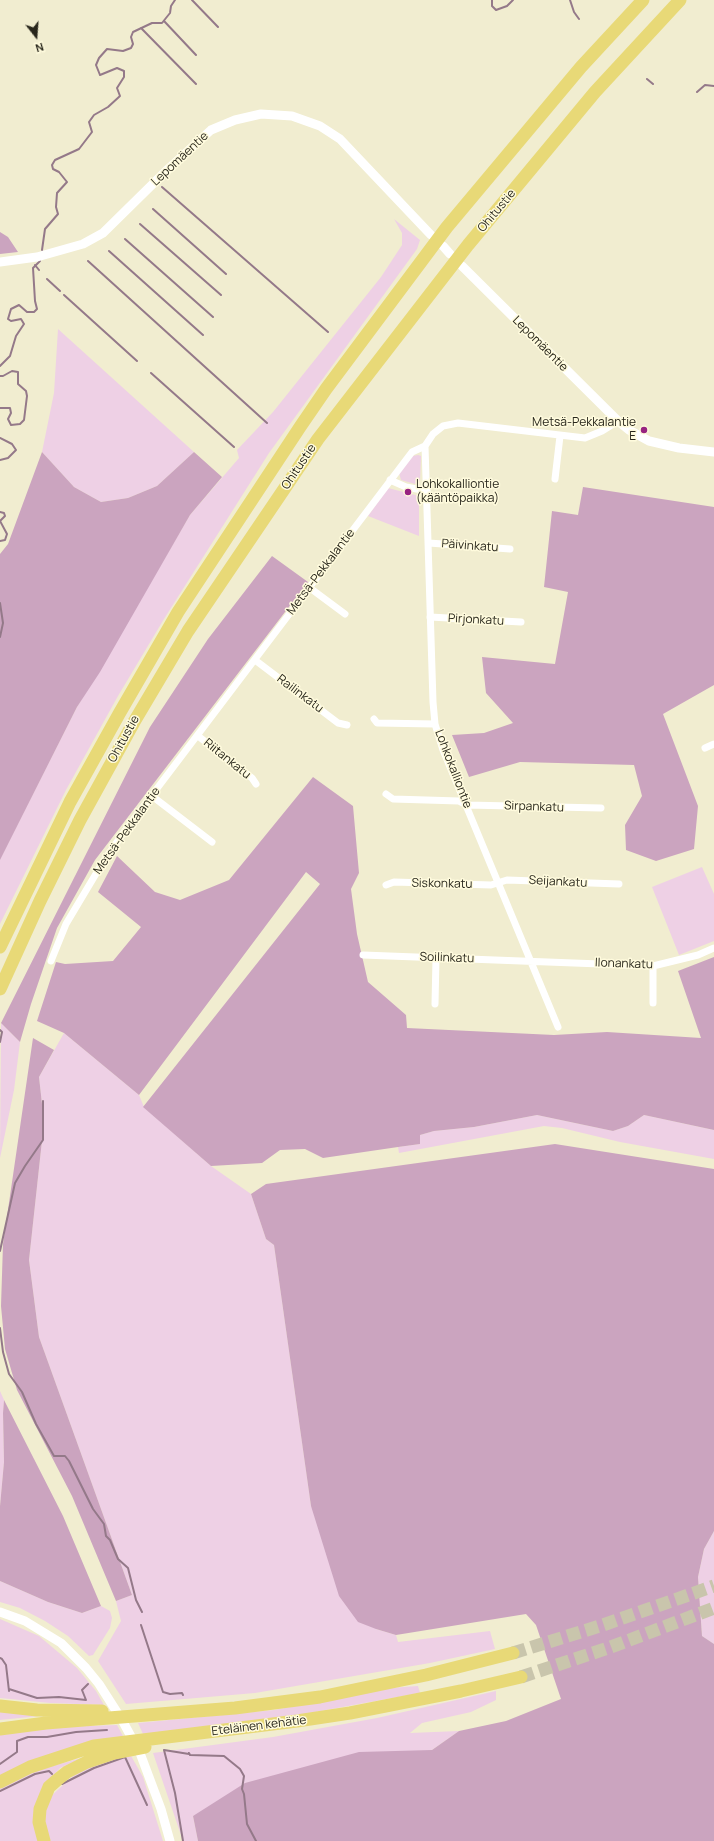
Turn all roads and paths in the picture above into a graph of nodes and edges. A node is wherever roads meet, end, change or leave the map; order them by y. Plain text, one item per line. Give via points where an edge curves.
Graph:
1 (643, 0) edge
2 (680, 0) edge
3 (431, 235) dead end
4 (443, 246) dead end
5 (450, 254) dead end
6 (0, 262) edge
7 (462, 266) dead end
8 (618, 421) junction
9 (560, 436) junction
10 (425, 446) junction
11 (714, 452) edge
12 (555, 478) dead end
13 (390, 480) junction
14 (427, 491) junction
15 (429, 543) junction
16 (510, 549) dead end
17 (310, 588) junction
18 (345, 614) dead end
19 (430, 617) junction
20 (521, 622) dead end
21 (255, 660) junction
22 (374, 719) dead end
23 (435, 724) junction
24 (347, 725) dead end
25 (198, 736) junction
26 (714, 744) edge
27 (705, 748) dead end
28 (256, 784) dead end
29 (386, 794) dead end
30 (152, 796) junction
31 (467, 805) junction
32 (601, 808) dead end
33 (212, 842) dead end
34 (498, 883) junction
35 (619, 884) dead end
36 (386, 885) dead end
37 (0, 947) edge
38 (714, 948) edge
39 (364, 955) dead end
40 (436, 958) junction
41 (51, 961) dead end
42 (531, 961) junction
43 (653, 966) junction
44 (0, 989) edge
45 (653, 1003) dead end
46 (434, 1004) dead end
47 (558, 1027) dead end
48 (0, 1612) edge
49 (513, 1653) tunnel mouth
50 (521, 1677) tunnel mouth
51 (0, 1706) edge
52 (235, 1708) junction
53 (0, 1729) edge
54 (237, 1729) junction
55 (0, 1782) edge
56 (44, 1841) edge
57 (170, 1841) edge

1 - 37 highway, Ohitustie via 581,67 447,227 300,427 178,612 123,707 70,802
2 - 44 highway, Ohitustie via 596,92 468,245 318,439 188,632 134,722 80,820 30,920
3 - 6 street, Lepomäentie via 340,139 320,126 292,116 261,114 235,120 211,130 103,233 83,244 37,257
4 - 5 street
7 - 8 street, Lepomäentie
8 - 9 street, Metsä-Pekkalantie via 584,438
8 - 11 street via 649,441
9 - 10 street, Metsä-Pekkalantie via 458,423 443,426 433,434
9 - 12 street
10 - 13 street, Metsä-Pekkalantie via 412,452
10 - 14 street, Lohkokalliontie
13 - 14 street via 406,487
13 - 17 street, Metsä-Pekkalantie
14 - 15 street, Lohkokalliontie
15 - 16 street, Päivinkatu
15 - 19 street, Lohkokalliontie
17 - 18 street
17 - 21 street, Metsä-Pekkalantie
19 - 20 street, Pirjonkatu
19 - 23 street, Lohkokalliontie
21 - 24 street, Railinkatu via 338,723
21 - 25 street, Metsä-Pekkalantie
22 - 23 street via 377,723
23 - 31 street, Lohkokalliontie via 443,750
25 - 28 street, Riitankatu via 252,778
25 - 30 street, Metsä-Pekkalantie
26 - 27 street
29 - 31 street, Sirpankatu via 393,799 459,801
30 - 33 street
30 - 41 street, Metsä-Pekkalantie via 102,862 66,924
31 - 32 street, Sirpankatu
31 - 34 street, Lohkokalliontie
34 - 35 street, Seijankatu via 507,880
34 - 36 street, Siskonkatu via 491,885 394,882
34 - 42 street, Lohkokalliontie
38 - 43 street, Ilonankatu
39 - 40 street, Soilinkatu
40 - 42 street, Soilinkatu
40 - 46 street
42 - 43 street, Ilonankatu
42 - 47 street, Lohkokalliontie
43 - 45 street
48 - 57 street via 38,1628 61,1643 99,1684 125,1725 148,1773
49 - 52 highway, Eteläinen kehätie via 368,1688
50 - 54 highway, Eteläinen kehätie via 401,1703
51 - 52 highway via 30,1710 76,1711
52 - 53 highway, Eteläinen kehätie
54 - 55 highway, Eteläinen kehätie via 94,1746 30,1767
54 - 56 highway via 114,1753 67,1772 49,1787 42,1803 39,1822

